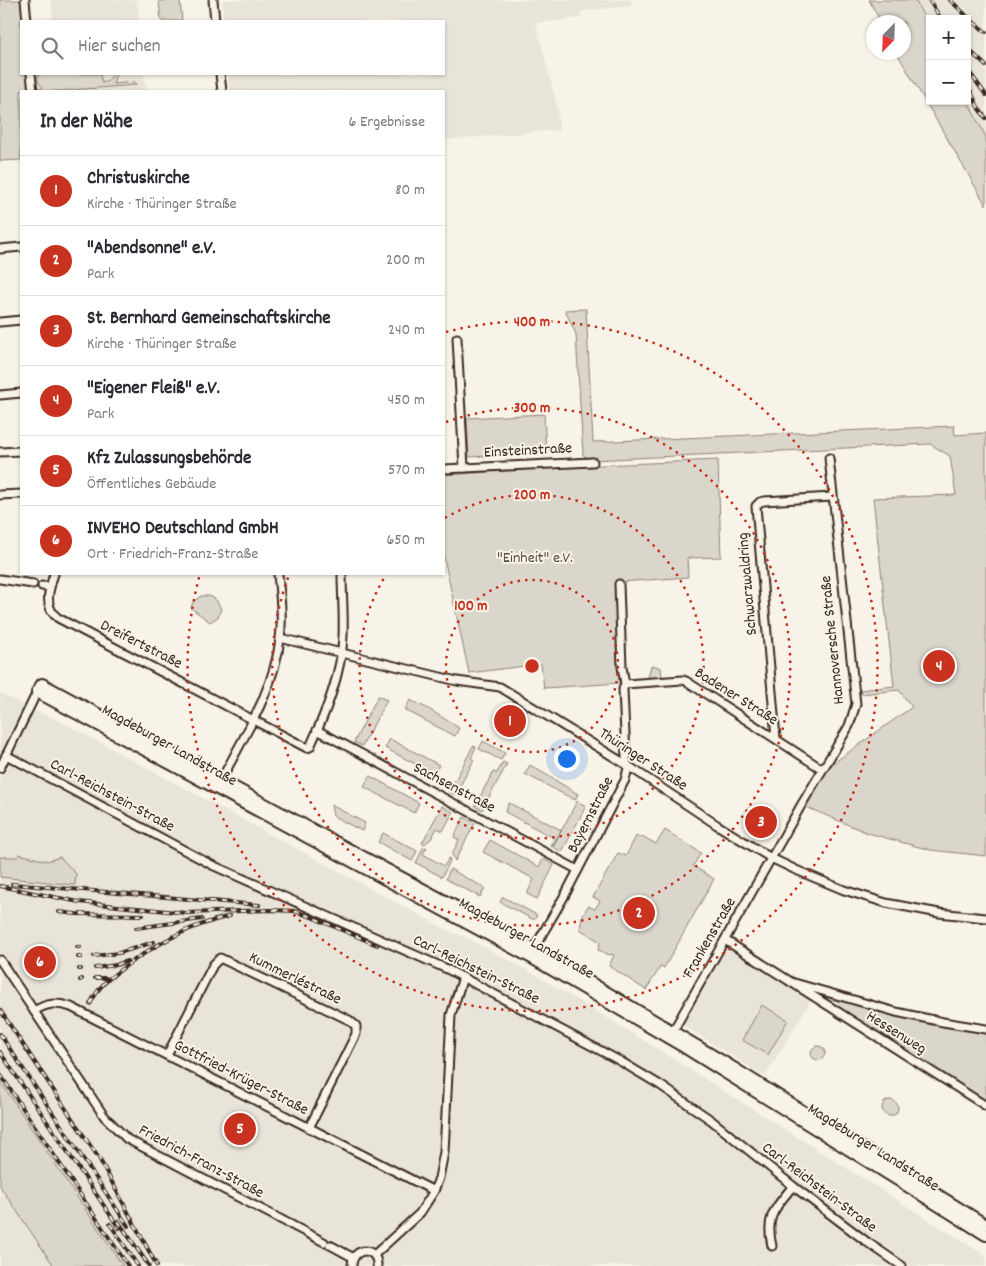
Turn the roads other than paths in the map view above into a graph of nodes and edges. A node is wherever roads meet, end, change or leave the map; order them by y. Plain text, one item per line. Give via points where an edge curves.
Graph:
1 (24, 0) edge
2 (213, 0) edge
3 (27, 20) edge
4 (215, 20) edge
5 (32, 75) edge
6 (220, 75) edge
7 (33, 90) edge
8 (222, 90) edge
9 (20, 247) edge
10 (0, 249) edge
11 (20, 320) edge
12 (0, 322) edge
13 (458, 338) dead end
14 (20, 392) edge
15 (0, 394) edge
16 (20, 451) edge
17 (0, 452) edge
18 (829, 458) dead end
19 (593, 462) dead end
20 (464, 468) junction
21 (445, 470) edge
22 (20, 494) edge
23 (0, 495) edge
24 (832, 497) junction
25 (54, 575) edge
26 (278, 575) edge
27 (342, 575) edge
28 (0, 579) edge
29 (33, 584) dead end
30 (619, 584) dead end
31 (42, 586) dead end
32 (50, 587) junction
33 (280, 638) junction
34 (341, 653) junction
35 (625, 684) junction
36 (40, 688) joint
37 (253, 720) junction
38 (317, 730) junction
39 (776, 738) junction
40 (6, 756) junction
41 (627, 765) junction
42 (0, 768) edge
43 (822, 769) junction
44 (219, 785) junction
45 (771, 858) junction
46 (578, 870) junction
47 (986, 918) edge
48 (725, 940) junction
49 (532, 953) junction
50 (0, 960) edge
51 (463, 977) junction
52 (791, 982) junction
53 (34, 1011) junction
54 (986, 1029) edge
55 (673, 1031) junction
56 (167, 1055) junction
57 (986, 1106) edge
58 (310, 1128) junction
59 (793, 1186) junction
60 (434, 1192) junction
61 (986, 1225) edge
62 (986, 1235) edge
63 (772, 1246) dead end
64 (374, 1255) junction
65 (354, 1258) junction
66 (352, 1266) edge
67 (377, 1266) edge
68 (902, 1266) edge

1 - 3 street
2 - 4 street
5 - 7 street
6 - 8 street
9 - 10 street
11 - 12 street
13 - 20 street, Einsteinstraße
14 - 15 street
16 - 17 street
18 - 24 street, Hannoversche Straße
19 - 20 street, Einsteinstraße
20 - 21 street, Einsteinstraße
22 - 23 street
24 - 39 street, Schwarzwaldring via 764,501 756,506
24 - 43 street, Hannoversche Straße via 856,704 849,726
25 - 32 street, Dreifertstraße
26 - 33 street via 282,614
27 - 34 street via 344,637
28 - 29 street
30 - 35 street, Bayernstraße
31 - 32 street
32 - 37 street, Dreifertstraße via 49,607 58,618
33 - 34 street, Thüringer Straße
33 - 37 street via 273,674
34 - 38 street
34 - 41 street, Thüringer Straße via 457,681 500,687
35 - 39 street, Badener Straße via 683,680
35 - 41 street, Bayernstraße
36 - 40 street
36 - 44 main road, Magdeburger Landstraße
37 - 38 street, Dreifertstraße via 304,747 310,746
37 - 44 street
38 - 46 street, Sachsenstraße
39 - 43 street, Badener Straße
40 - 42 street
40 - 51 street, Carl-Reichstein-Straße via 237,878
41 - 45 street, Thüringer Straße
41 - 46 street, Bayernstraße via 625,780
43 - 45 street, Hannoversche Straße
44 - 49 main road, Magdeburger Landstraße
45 - 47 street, Thüringer Straße via 869,898 917,909
45 - 48 street, Frankenstraße
46 - 49 street, Bayernstraße
48 - 52 street, Hessenweg
48 - 55 street, Frankenstraße
49 - 55 main road, Magdeburger Landstraße
49 - 62 main road, Magdeburger Landstraße
50 - 53 street, Friedrich-Franz-Straße
51 - 59 street, Carl-Reichstein-Straße via 651,1079 711,1120
51 - 60 street via 451,1015 444,1152
52 - 54 street, Hessenweg via 896,1012
52 - 57 street, Hessenweg
53 - 56 street, Gottfried-Krüger-Straße via 50,1004 64,1004
53 - 65 street, Friedrich-Franz-Straße via 104,1116 127,1139
55 - 61 main road, Magdeburger Landstraße
56 - 58 street, Gottfried-Krüger-Straße
56 - 58 street, Kummerléstraße via 213,965 220,958 349,1020 356,1026 356,1034
58 - 60 street, Gottfried-Krüger-Straße
59 - 63 street via 771,1218 768,1230
59 - 68 street, Carl-Reichstein-Straße
60 - 64 street via 415,1218
64 - 65 street via 365,1251
64 - 67 street
65 - 66 street

